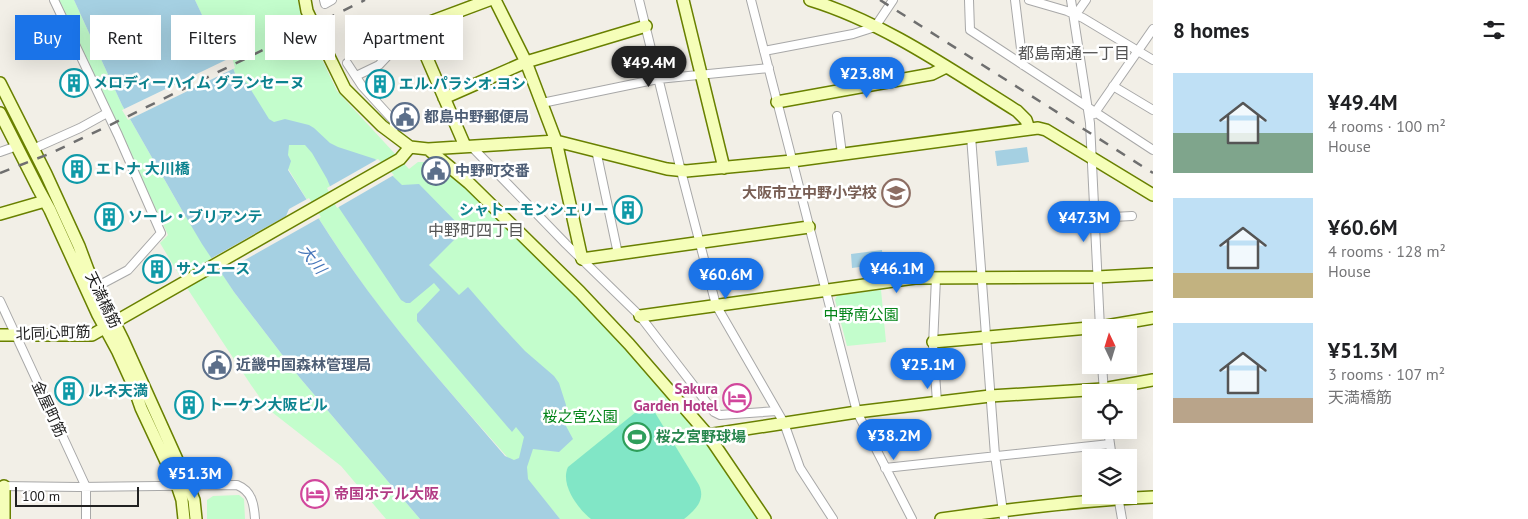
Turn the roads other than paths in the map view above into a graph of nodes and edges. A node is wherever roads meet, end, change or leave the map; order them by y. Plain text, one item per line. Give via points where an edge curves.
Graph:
1 (54, 0) edge
2 (305, 0) edge
3 (324, 0) edge
4 (332, 0) edge
5 (489, 0) edge
6 (495, 0) edge
7 (639, 0) edge
8 (683, 0) edge
9 (751, 0) edge
10 (810, 0) edge
11 (893, 0) edge
12 (968, 0) edge
13 (1015, 0) edge
14 (1071, 0) edge
15 (1086, 0) edge
16 (1033, 1) edge
17 (1073, 14) junction
18 (449, 15) edge
19 (646, 26) junction
20 (875, 27) junction
21 (1153, 29) edge
22 (764, 51) junction
23 (1138, 51) junction
24 (384, 60) edge
25 (428, 60) edge
26 (1153, 60) edge
27 (526, 62) junction
28 (348, 63) dead end
29 (1023, 65) junction
30 (946, 67) junction
31 (769, 68) junction
32 (701, 75) junction
33 (356, 76) junction
34 (658, 79) junction
35 (0, 84) edge
36 (1113, 86) junction
37 (444, 98) junction
38 (777, 102) junction
39 (542, 103) junction
40 (1092, 110) junction
41 (1153, 110) edge
42 (0, 113) edge
43 (107, 113) junction
44 (837, 116) dead end
45 (1029, 129) junction
46 (393, 135) junction
47 (971, 136) junction
48 (556, 140) junction
49 (16, 146) junction
50 (468, 146) junction
51 (410, 147) junction
52 (33, 149) junction
53 (428, 149) junction
54 (596, 150) junction
55 (1153, 150) edge
56 (0, 152) edge
57 (842, 154) junction
58 (1091, 157) junction
59 (792, 161) junction
60 (724, 168) junction
61 (681, 171) junction
62 (1153, 195) edge
63 (51, 199) junction
64 (0, 214) edge
65 (1132, 216) dead end
66 (1094, 218) junction
67 (809, 227) junction
68 (700, 243) junction
69 (618, 254) junction
70 (582, 259) junction
71 (1153, 274) edge
72 (1097, 277) junction
73 (936, 278) junction
74 (982, 278) junction
75 (96, 287) junction
76 (825, 290) junction
77 (0, 301) edge
78 (716, 305) junction
79 (640, 316) junction
80 (1153, 318) edge
81 (1100, 319) edge
82 (1138, 321) edge
83 (109, 325) junction
84 (1082, 329) edge
85 (0, 335) edge
86 (16, 335) junction
87 (986, 337) junction
88 (933, 342) junction
89 (1153, 380) edge
90 (1133, 384) edge
91 (1082, 391) edge
92 (990, 396) junction
93 (937, 402) junction
94 (777, 411) junction
95 (857, 412) junction
96 (784, 423) junction
97 (707, 435) junction
98 (1109, 439) edge
99 (1110, 444) junction
100 (1111, 449) edge
101 (995, 455) junction
102 (885, 468) junction
103 (183, 485) junction
104 (2, 486) edge
105 (86, 487) junction
106 (1137, 497) edge
107 (1153, 497) edge
108 (1082, 503) edge
109 (1119, 504) edge
110 (1003, 515) edge
111 (4, 519) edge
112 (86, 519) edge
113 (184, 519) edge
114 (196, 519) edge
115 (255, 519) edge
116 (765, 519) edge
117 (833, 519) edge
118 (912, 519) edge
119 (941, 519) edge
120 (1122, 519) edge

1 - 43 street
2 - 46 street via 309,15 345,89
3 - 4 street via 325,4
5 - 18 street
6 - 27 street
7 - 19 street
8 - 32 street
9 - 22 street
10 - 20 street
11 - 20 street
12 - 29 street via 970,30
13 - 29 street
14 - 17 street
15 - 17 street
16 - 17 street
17 - 23 street
17 - 40 street
19 - 27 street
19 - 34 street
20 - 22 street
20 - 30 street
21 - 23 street
22 - 31 street
23 - 26 street
23 - 36 street
24 - 33 street
25 - 37 street
27 - 37 street
27 - 39 street
28 - 33 street
29 - 40 street
30 - 38 street via 932,74
30 - 45 street via 1017,111
31 - 32 street
31 - 38 street
32 - 34 street
32 - 60 street
33 - 46 street via 394,122
34 - 39 street
34 - 61 street
35 - 52 street, 天満橋筋
36 - 40 street
36 - 41 street
37 - 50 street
38 - 59 street
39 - 48 street
40 - 55 street
40 - 58 street
42 - 49 street, 天満橋筋
43 - 52 street
43 - 75 street via 162,234 128,270
44 - 57 street
45 - 47 street
45 - 58 street via 1046,130
46 - 51 street
47 - 57 street
47 - 74 street
48 - 50 street
48 - 54 street
48 - 70 street
49 - 56 street
49 - 63 street, 天満橋筋
50 - 53 street
50 - 70 street
51 - 53 street
51 - 83 street, 北同心町筋 via 400,159
52 - 63 street, 天満橋筋
53 - 97 street via 469,183 580,292
54 - 61 street
54 - 69 street
57 - 59 street
58 - 62 street
58 - 66 street
59 - 60 street
59 - 67 street
60 - 61 street
61 - 68 street
63 - 64 street
63 - 75 street, 天満橋筋 via 79,246
63 - 83 street, 天満橋筋
65 - 66 street
66 - 72 street
67 - 68 street
67 - 76 street
68 - 69 street
68 - 78 street
69 - 70 street
70 - 79 street
71 - 72 street
72 - 74 street
72 - 81 street
73 - 74 street
73 - 76 street
73 - 88 street
74 - 87 street
75 - 83 street, 天満橋筋
76 - 78 street
76 - 95 street
77 - 86 street, 金屋町筋
78 - 79 street
78 - 94 street
79 - 94 street via 714,412 720,415
80 - 82 street
83 - 86 street, 北同心町筋 via 92,335
83 - 103 street, 天満橋筋 via 144,416
84 - 87 street
85 - 86 street, 北同心町筋
86 - 105 street, 金屋町筋
87 - 88 street
87 - 92 street
88 - 93 street
89 - 90 street
91 - 92 street
92 - 93 street
92 - 101 street
93 - 95 street
94 - 96 street
95 - 96 street
95 - 102 street
96 - 97 street
96 - 117 street via 800,468
97 - 116 street
98 - 99 street
99 - 100 street
99 - 101 street
101 - 102 street
101 - 110 street
102 - 118 street
103 - 105 street
103 - 113 street, 天満橋筋
103 - 114 street, 天満橋筋 via 194,500
103 - 115 street via 241,486 251,497
104 - 105 street
104 - 111 street
105 - 112 street, 金屋町筋
106 - 107 street
108 - 110 street
109 - 120 street
110 - 119 street

